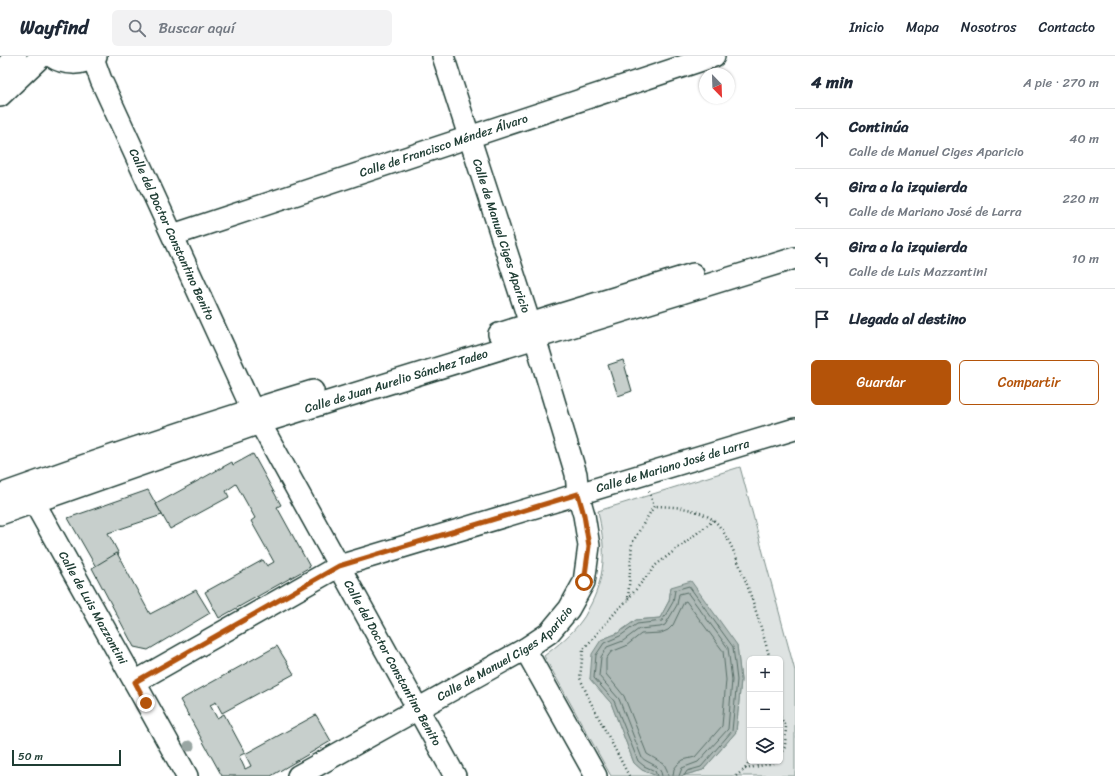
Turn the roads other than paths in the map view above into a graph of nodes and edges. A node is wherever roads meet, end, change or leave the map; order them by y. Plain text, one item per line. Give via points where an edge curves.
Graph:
1 (16, 56) edge
2 (42, 56) edge
3 (51, 56) edge
4 (443, 56) edge
5 (714, 56) edge
6 (94, 57) edge
7 (0, 72) edge
8 (0, 96) edge
9 (469, 137) junction
10 (173, 235) junction
11 (795, 243) edge
12 (795, 258) edge
13 (533, 331) junction
14 (256, 416) junction
15 (795, 429) edge
16 (578, 494) junction
17 (0, 495) edge
18 (34, 502) junction
19 (0, 514) edge
20 (339, 566) junction
21 (525, 648) junction
22 (135, 682) junction
23 (418, 708) junction
24 (187, 776) edge
25 (298, 776) edge
26 (455, 776) edge
27 (596, 776) edge

1 - 7 street
2 - 8 street
3 - 6 street via 68,63
4 - 9 street, Calle de Manuel Ciges Aparicio
5 - 9 street, Calle de Francisco Méndez Álvaro
6 - 10 street, Calle del Doctor Constantino Benito via 101,80
9 - 10 street, Calle de Francisco Méndez Álvaro
9 - 13 street, Calle de Manuel Ciges Aparicio
10 - 14 street, Calle del Doctor Constantino Benito
11 - 13 street, Calle de Juan Aurelio Sánchez Tadeo
12 - 13 street, Calle de Juan Aurelio Sánchez Tadeo
13 - 14 street, Calle de Juan Aurelio Sánchez Tadeo
13 - 16 street, Calle de Manuel Ciges Aparicio via 576,474
14 - 17 street, Calle de Juan Aurelio Sánchez Tadeo via 53,476
14 - 18 street, Calle de Juan Aurelio Sánchez Tadeo
14 - 20 street, Calle del Doctor Constantino Benito
15 - 16 street, Calle de Mariano José de Larra
16 - 20 street, Calle de Mariano José de Larra
16 - 21 street, Calle de Manuel Ciges Aparicio via 589,546 584,582 569,609 550,633
18 - 19 street, Calle de Juan Aurelio Sánchez Tadeo
18 - 22 street, Calle de Luis Mazzantini
20 - 22 street, Calle de Mariano José de Larra
20 - 23 street, Calle del Doctor Constantino Benito
21 - 23 street, Calle de Manuel Ciges Aparicio
21 - 27 street
22 - 24 street, Calle de Luis Mazzantini
23 - 25 street, Calle de Manuel Ciges Aparicio
23 - 26 street, Calle del Doctor Constantino Benito

